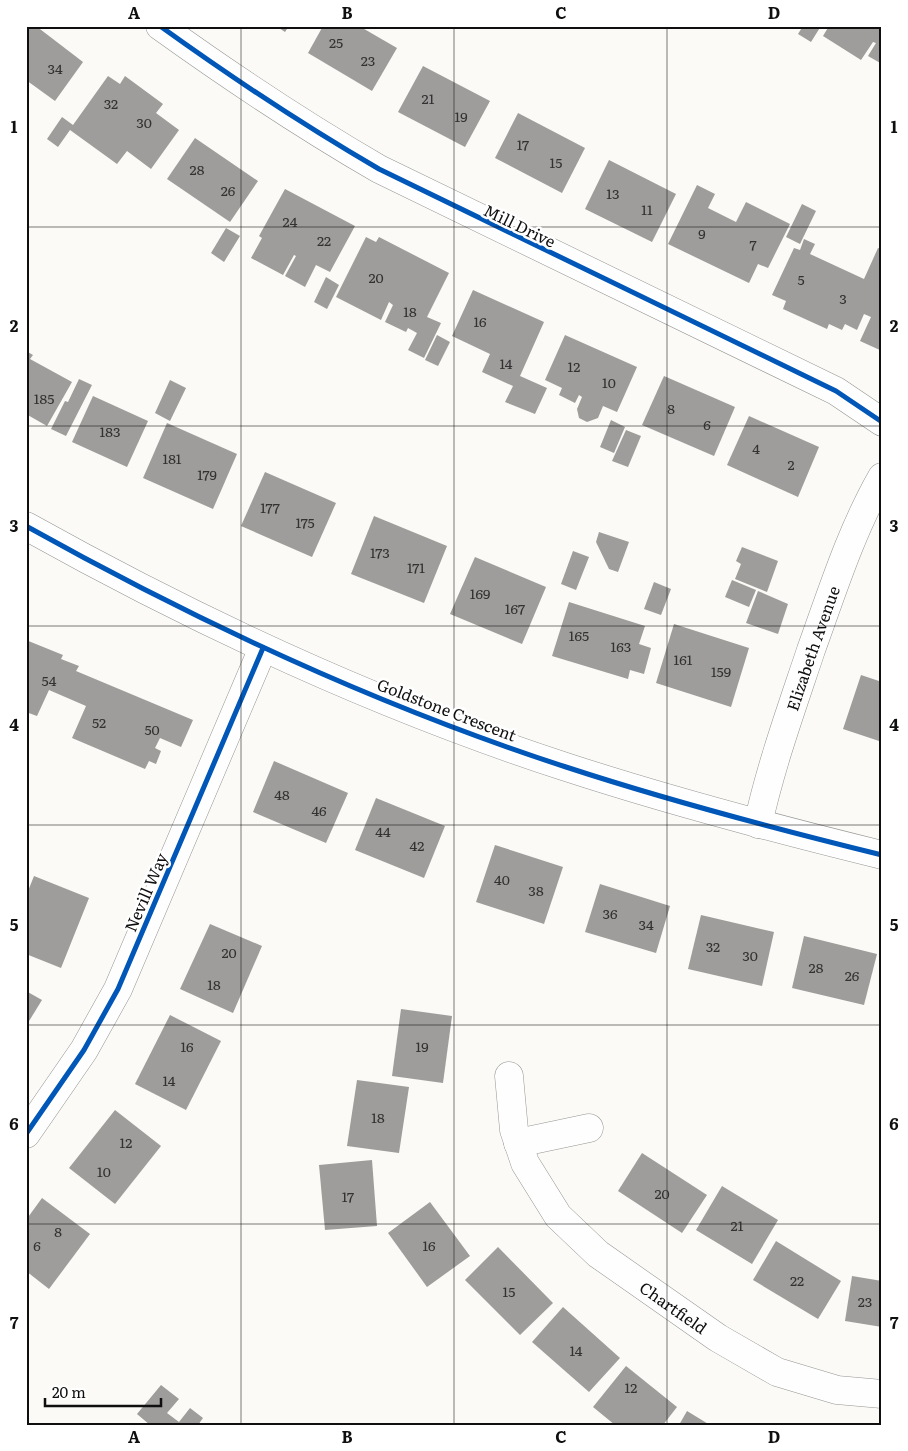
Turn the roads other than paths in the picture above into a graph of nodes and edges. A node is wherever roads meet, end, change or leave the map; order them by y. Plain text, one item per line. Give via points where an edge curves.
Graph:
1 (160, 26) edge
2 (882, 422) edge
3 (882, 478) edge
4 (26, 526) edge
5 (263, 648) junction
6 (758, 824) junction
7 (882, 855) edge
8 (509, 1076) dead end
9 (30, 1123) edge
10 (589, 1128) dead end
11 (518, 1144) junction
12 (882, 1394) edge

1 - 2 street, Mill Drive via 303,125 379,169 836,391
3 - 6 street, Elizabeth Avenue via 868,502 830,596 794,700
4 - 5 street, Goldstone Crescent via 123,580
5 - 6 street, Goldstone Crescent via 417,712 565,767
5 - 9 street, Nevill Way via 114,996 84,1050
6 - 7 street, Goldstone Crescent
8 - 11 street, Chartfield
10 - 11 street
11 - 12 street, Chartfield via 530,1171 558,1216 598,1254 692,1320 777,1372 837,1390

